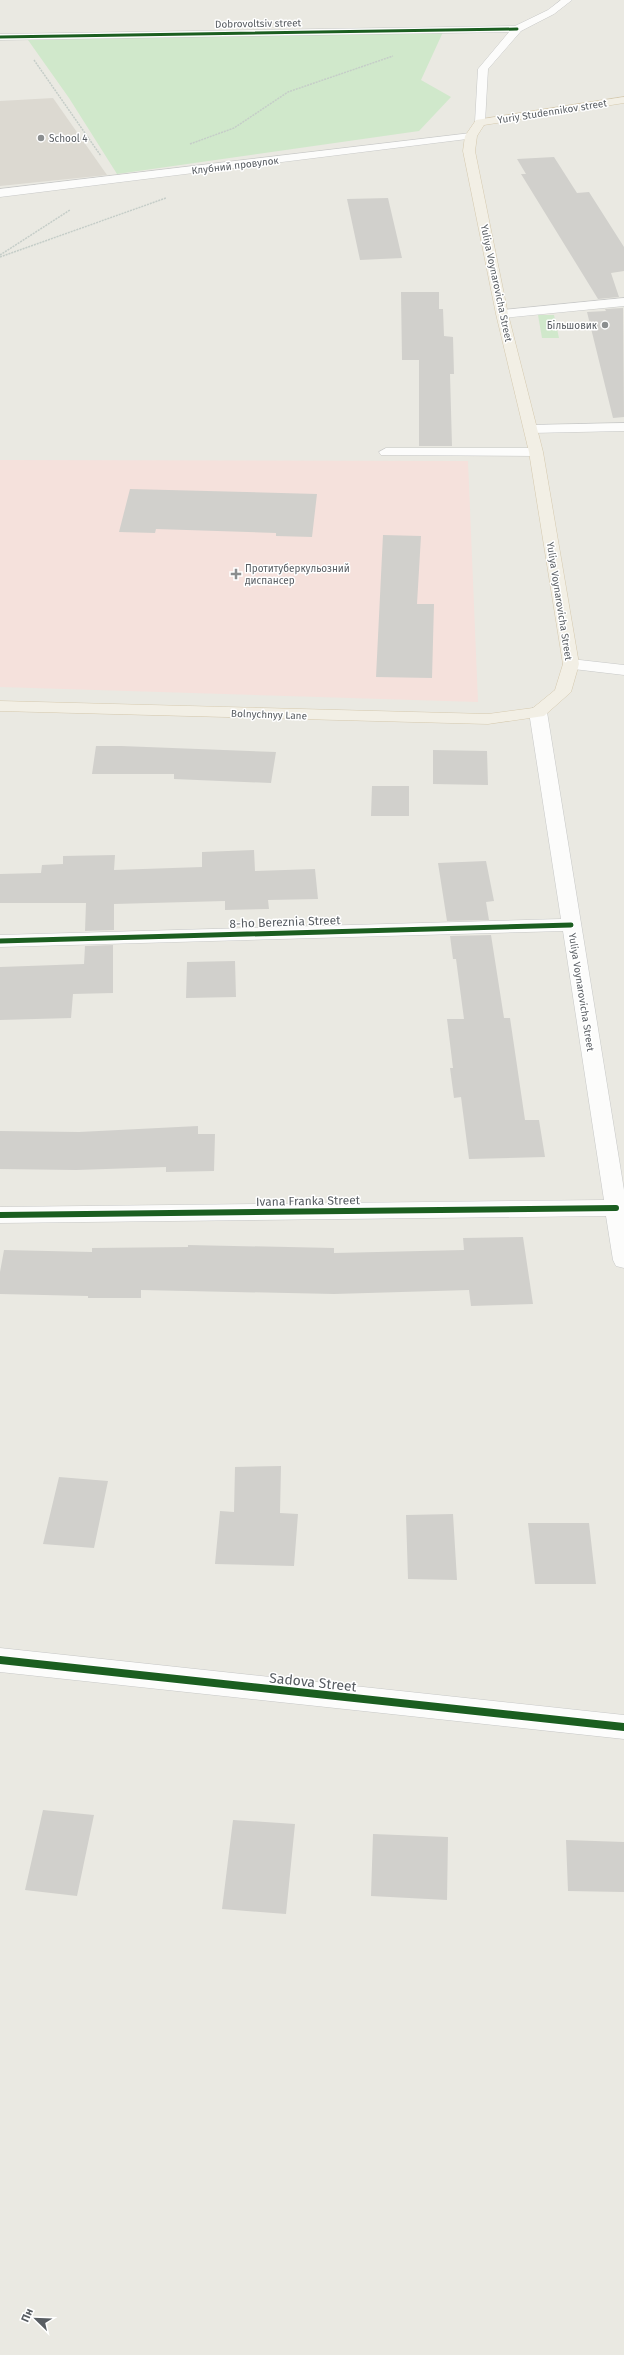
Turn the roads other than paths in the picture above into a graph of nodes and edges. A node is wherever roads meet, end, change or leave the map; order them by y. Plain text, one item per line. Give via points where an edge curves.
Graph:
1 (547, 0) edge
2 (568, 0) edge
3 (551, 12) junction
4 (517, 29) junction
5 (0, 37) edge
6 (624, 100) edge
7 (480, 122) junction
8 (471, 136) junction
9 (0, 193) edge
10 (624, 302) edge
11 (502, 314) junction
12 (624, 427) edge
13 (531, 429) junction
14 (386, 452) dead end
15 (536, 452) junction
16 (571, 664) junction
17 (624, 670) edge
18 (0, 706) edge
19 (538, 712) junction
20 (571, 925) junction
21 (0, 941) edge
22 (616, 1208) junction
23 (0, 1215) edge
24 (624, 1260) edge
25 (0, 1660) edge
26 (624, 1727) edge

1 - 3 street
2 - 3 street, Yuliya Voynarovicha Street
3 - 4 street, Yuliya Voynarovicha Street
4 - 5 street, Dobrovoltsiv street
4 - 7 street, Yuliya Voynarovicha Street via 483,70
6 - 7 main road, Yuriy Studennikov street
7 - 8 main road, Yuliya Voynarovicha Street
8 - 9 street, Клубний провулок
8 - 11 main road, Yuliya Voynarovicha Street via 469,151
10 - 11 street
11 - 13 main road, Yuliya Voynarovicha Street
12 - 13 street
13 - 15 main road, Yuliya Voynarovicha Street
14 - 15 street
15 - 16 main road, Yuliya Voynarovicha Street
16 - 17 street
16 - 19 main road, Yuliya Voynarovicha Street via 563,692
18 - 19 main road, Bolnychnyy Lane via 488,719
19 - 20 street, Yuliya Voynarovicha Street
20 - 21 street, 8-ho Bereznia Street
20 - 22 street, Yuliya Voynarovicha Street
22 - 23 street, Ivana Franka Street
22 - 24 street, Yuliya Voynarovicha Street
25 - 26 street, Sadova Street

